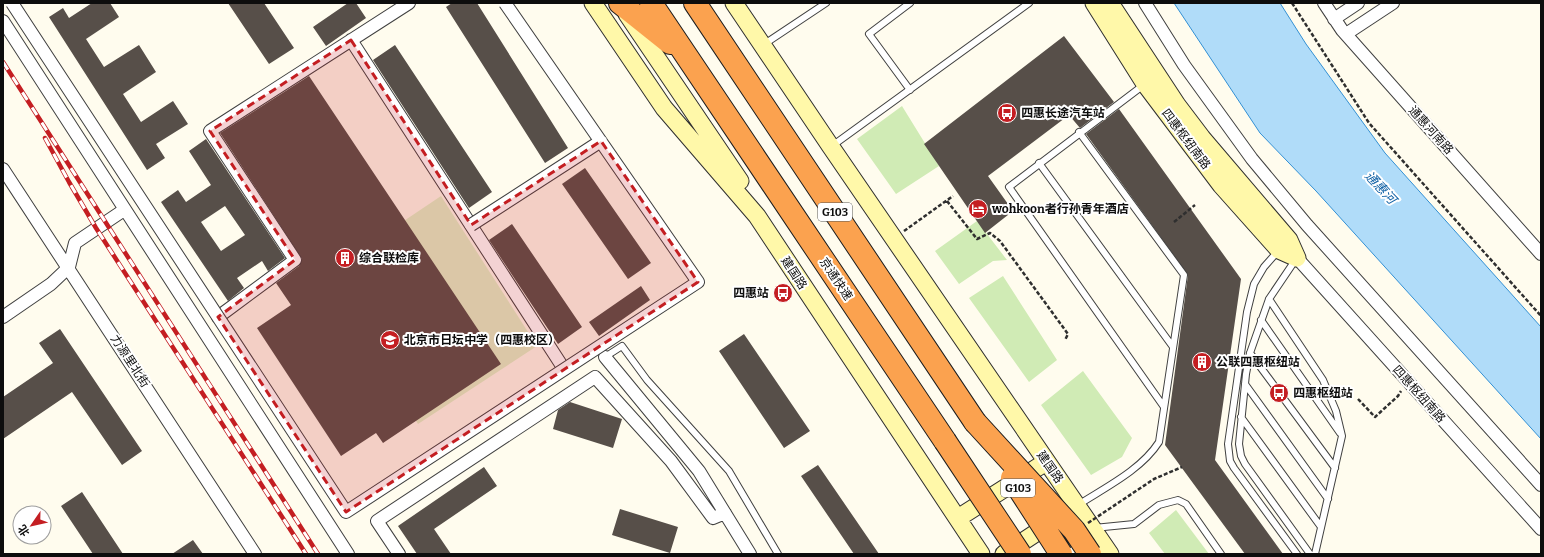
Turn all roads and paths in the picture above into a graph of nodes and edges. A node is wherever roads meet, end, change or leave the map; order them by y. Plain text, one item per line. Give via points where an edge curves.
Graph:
1 (12, 3) edge
2 (409, 3) edge
3 (506, 3) edge
4 (593, 3) edge
5 (620, 3) edge
6 (652, 3) edge
7 (695, 3) edge
8 (734, 3) edge
9 (826, 3) edge
10 (910, 3) edge
11 (1027, 3) edge
12 (1094, 3) edge
13 (1110, 3) edge
14 (1145, 3) edge
15 (1292, 3) edge
16 (1324, 3) edge
17 (1358, 3) edge
18 (1393, 3) edge
19 (1334, 19) junction
20 (3, 22) edge
21 (1346, 34) junction
22 (351, 40) junction
23 (762, 46) junction
24 (684, 53) junction
25 (1145, 84) junction
26 (910, 90) junction
27 (1079, 132) junction
28 (601, 140) junction
29 (831, 147) junction
30 (1039, 163) junction
31 (3, 168) edge
32 (953, 196) dead end
33 (947, 201) junction
34 (1195, 205) dead end
35 (124, 210) junction
36 (757, 216) junction
37 (1174, 222) dead end
38 (471, 225) junction
39 (894, 238) junction
40 (1284, 245) junction
41 (1541, 254) edge
42 (1297, 258) junction
43 (68, 267) junction
44 (1269, 299) junction
45 (1541, 316) edge
46 (3, 317) edge
47 (218, 317) junction
48 (1261, 320) junction
49 (1065, 340) dead end
50 (1173, 347) junction
51 (1250, 353) junction
52 (605, 356) joint
53 (564, 369) junction
54 (1407, 380) junction
55 (1245, 384) junction
56 (1358, 400) dead end
57 (1164, 407) junction
58 (1241, 417) junction
59 (976, 422) junction
60 (1342, 436) junction
61 (1046, 462) junction
62 (1182, 467) dead end
63 (1335, 468) junction
64 (1541, 485) edge
65 (1328, 500) junction
66 (1077, 506) junction
67 (725, 513) junction
68 (958, 518) junction
69 (1321, 527) junction
70 (1087, 528) junction
71 (1541, 529) edge
72 (978, 553) edge
73 (255, 554) edge
74 (348, 554) edge
75 (399, 554) edge
76 (750, 554) edge
77 (778, 554) edge
78 (1004, 554) edge
79 (1020, 554) edge
80 (1054, 554) edge
81 (1061, 554) edge
82 (1090, 554) edge
83 (1110, 554) edge
84 (1221, 554) edge
85 (1297, 554) edge
86 (1310, 554) edge
87 (1315, 554) edge

1 - 47 street, bridge
2 - 22 street
3 - 28 street, bridge
4 - 36 main road, 建国路 via 664,108
5 - 24 highway
5 - 36 main road via 743,186
6 - 24 highway, 京通快速 / G103
7 - 59 highway, G103
8 - 23 main road, 建国路
9 - 23 lane
10 - 26 lane via 869,34
11 - 26 lane
12 - 25 main road, 四惠枢纽南路
13 - 40 main road, 四惠枢纽南路 via 1177,105
14 - 64 street via 1184,66 1252,159 1312,230
15 - 45 path via 1369,123
16 - 19 street, 通惠河南路
17 - 19 street
18 - 21 street
19 - 21 street, 通惠河南路
20 - 35 street
21 - 41 street, 通惠河南路
22 - 38 street
22 - 47 street via 210,131 295,260
23 - 29 main road, 建国路
24 - 79 highway, 京通快速 / G103, bridge
25 - 27 lane
25 - 40 main road, 四惠枢纽南路 via 1221,185
26 - 29 lane
27 - 30 lane
27 - 50 lane via 1184,275
28 - 38 street, bridge
28 - 53 street, bridge via 698,282
29 - 39 main road, 建国路
30 - 50 lane
30 - 57 lane via 1009,187
31 - 43 street, 力源里北街
32 - 33 path
33 - 39 path
33 - 49 path via 977,239 990,233 1000,242 1068,334
34 - 37 path
35 - 43 street via 75,243
35 - 74 street
36 - 68 main road, 建国路
38 - 53 street
39 - 61 main road, 建国路
40 - 42 main road, 四惠枢纽南路
40 - 85 lane via 1264,267 1254,284 1247,312 1228,453 1234,468
42 - 44 lane
42 - 54 street, 四惠枢纽南路
43 - 46 street via 51,284
43 - 73 street, 力源里北街
44 - 48 lane
44 - 60 lane via 1323,380 1336,411
47 - 53 street, bridge via 346,512
48 - 51 lane
48 - 60 lane
50 - 57 lane
51 - 55 lane
51 - 63 lane
52 - 67 street via 699,472
52 - 77 lane via 622,346 647,380 729,471
54 - 56 path via 1398,396 1374,417
54 - 71 street, 四惠枢纽南路
55 - 58 lane
55 - 65 lane
57 - 66 lane via 1159,442 1152,453 1142,463
58 - 69 lane
58 - 86 lane via 1241,456
59 - 81 highway, G103, bridge
59 - 82 highway, bridge via 1074,530
60 - 63 lane
61 - 66 main road, 建国路
61 - 68 main road
62 - 70 path, bridge via 1154,479
63 - 65 lane
65 - 69 lane
66 - 70 main road, 建国路
66 - 78 main road
67 - 75 street via 713,518 671,461 594,377 377,521
67 - 76 street
68 - 72 main road, 建国路
69 - 87 lane
70 - 80 main road
70 - 83 main road, 建国路
70 - 84 lane via 1134,524 1159,505 1178,500 1186,504

